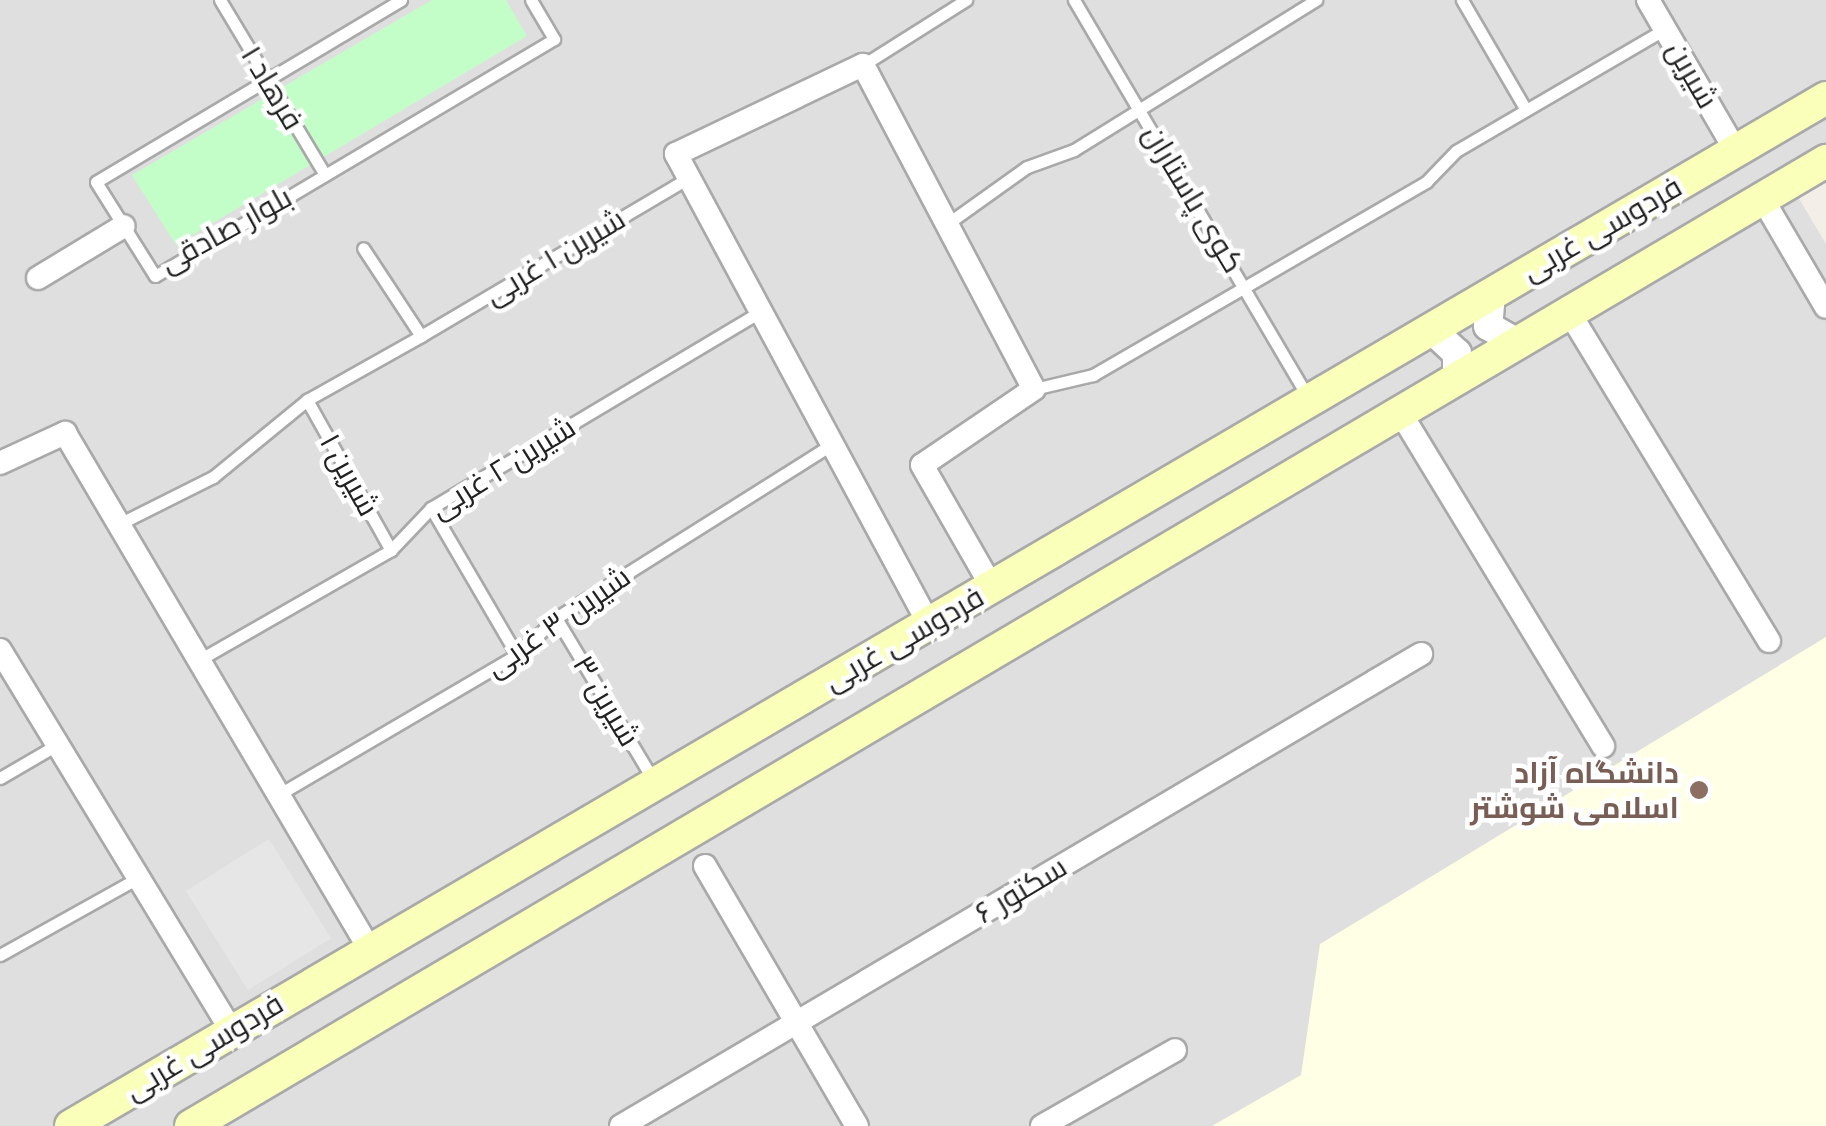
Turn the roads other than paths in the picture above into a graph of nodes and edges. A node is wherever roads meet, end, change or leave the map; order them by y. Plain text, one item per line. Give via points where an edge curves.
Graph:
1 (220, 0) edge
2 (401, 0) edge
3 (531, 0) edge
4 (966, 0) edge
5 (1074, 0) edge
6 (1316, 0) edge
7 (1462, 0) edge
8 (1648, 0) edge
9 (1664, 28) junction
10 (863, 64) junction
11 (268, 80) junction
12 (1826, 98) edge
13 (1140, 110) junction
14 (1526, 110) junction
15 (1736, 151) junction
16 (1826, 161) edge
17 (325, 175) junction
18 (689, 178) junction
19 (1762, 198) junction
20 (947, 224) junction
21 (124, 226) junction
22 (363, 248) dead end
23 (38, 278) dead end
24 (1245, 287) junction
25 (1492, 294) junction
26 (1826, 307) edge
27 (761, 311) junction
28 (1569, 312) junction
29 (1432, 329) junction
30 (421, 336) junction
31 (1518, 343) junction
32 (1457, 378) junction
33 (1034, 390) junction
34 (307, 400) junction
35 (1310, 400) junction
36 (1400, 412) junction
37 (835, 442) junction
38 (0, 463) edge
39 (431, 508) junction
40 (118, 524) junction
41 (392, 550) junction
42 (992, 587) junction
43 (556, 618) junction
44 (929, 624) junction
45 (1769, 641) dead end
46 (0, 650) edge
47 (1421, 654) dead end
48 (517, 655) junction
49 (199, 660) junction
50 (1603, 746) dead end
51 (53, 747) junction
52 (0, 778) edge
53 (656, 784) junction
54 (278, 795) junction
55 (705, 866) dead end
56 (136, 879) junction
57 (370, 950) junction
58 (0, 955) edge
59 (796, 1022) junction
60 (231, 1030) junction
61 (1174, 1050) dead end
62 (71, 1126) edge
63 (190, 1126) edge
64 (621, 1126) edge
65 (856, 1126) edge
66 (1042, 1126) edge

1 - 11 lane, فرهاد ۱
2 - 11 lane, بلوار صادقی
3 - 17 lane, بلوار صادقی via 554,39
4 - 10 lane
5 - 13 lane, کوی پاستاران
6 - 13 lane
7 - 14 lane
8 - 9 street, شیرین
9 - 14 lane
9 - 15 street, شیرین
10 - 18 street via 676,154
10 - 20 street
11 - 17 lane, فرهاد ۱
11 - 21 lane, بلوار صادقی via 96,182
12 - 15 main road, فردوسی غربی
13 - 20 lane via 1027,167
13 - 24 lane, کوی پاستاران
14 - 24 lane via 1456,151 1426,182
15 - 25 main road, فردوسی غربی
16 - 19 main road, فردوسی غربی
17 - 21 lane, بلوار صادقی via 155,276
18 - 27 street
18 - 30 lane, شیرین ۱ غربی
19 - 26 street
19 - 28 main road, فردوسی غربی
20 - 33 street
21 - 23 street
22 - 30 lane
24 - 33 lane via 1093,374
24 - 35 lane, کوی پاستاران
25 - 29 main road, فردوسی غربی
25 - 31 street via 1488,326
27 - 37 street
27 - 39 lane, شیرین ۲ غربی
28 - 31 main road, فردوسی غربی
28 - 45 street
29 - 32 street via 1457,353
29 - 35 main road, فردوسی غربی
30 - 34 lane, شیرین ۱ غربی
31 - 32 main road, فردوسی غربی
32 - 36 main road, فردوسی غربی
33 - 42 street via 922,466
34 - 40 lane, شیرین ۱ غربی via 213,476
34 - 41 lane, شیرین ۱
35 - 42 main road, فردوسی غربی
36 - 50 street
36 - 63 main road, فردوسی غربی
37 - 43 lane, شیرین ۳ غربی
37 - 44 street
38 - 40 street via 65,432
39 - 41 lane, شیرین ۲ غربی
39 - 48 lane
40 - 49 street
41 - 49 lane, شیرین ۲ غربی
42 - 44 main road, فردوسی غربی
43 - 48 lane, شیرین ۳ غربی
43 - 53 lane, شیرین ۳
44 - 53 main road, فردوسی غربی
46 - 51 street
47 - 59 street, سکتور ۶
48 - 54 lane, شیرین ۳ غربی
49 - 54 street
51 - 52 lane
51 - 56 street
53 - 57 main road, فردوسی غربی
54 - 57 street
55 - 59 street
56 - 58 lane
56 - 60 street
57 - 60 main road, فردوسی غربی
59 - 64 street, سکتور ۶
59 - 65 street
60 - 62 main road, فردوسی غربی
61 - 66 street

